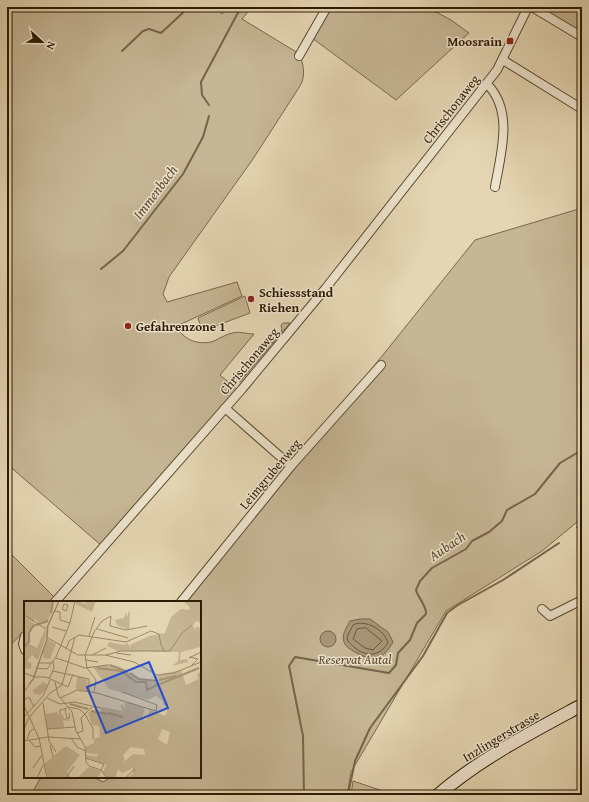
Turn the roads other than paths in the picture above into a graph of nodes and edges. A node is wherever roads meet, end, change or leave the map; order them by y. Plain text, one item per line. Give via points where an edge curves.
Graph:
1 (327, 7) edge
2 (528, 7) edge
3 (532, 7) edge
4 (582, 37) edge
5 (298, 56) dead end
6 (503, 60) junction
7 (487, 84) junction
8 (582, 109) edge
9 (494, 187) dead end
10 (381, 365) dead end
11 (225, 408) junction
12 (291, 466) junction
13 (582, 600) edge
14 (56, 601) edge
15 (182, 601) edge
16 (542, 609) dead end
17 (582, 705) edge
18 (438, 795) edge

1 - 5 street
2 - 6 street, Chrischonaweg via 517,25
3 - 4 street
6 - 7 street, Chrischonaweg
6 - 8 street
7 - 9 street via 494,91 504,116 502,148
7 - 11 street, Chrischonaweg via 322,294
10 - 12 street, Leimgrubenweg
11 - 12 street
11 - 14 street, Chrischonaweg
12 - 15 street, Leimgrubenweg
13 - 16 street via 550,616
17 - 18 street, Inzlingerstrasse via 515,741

